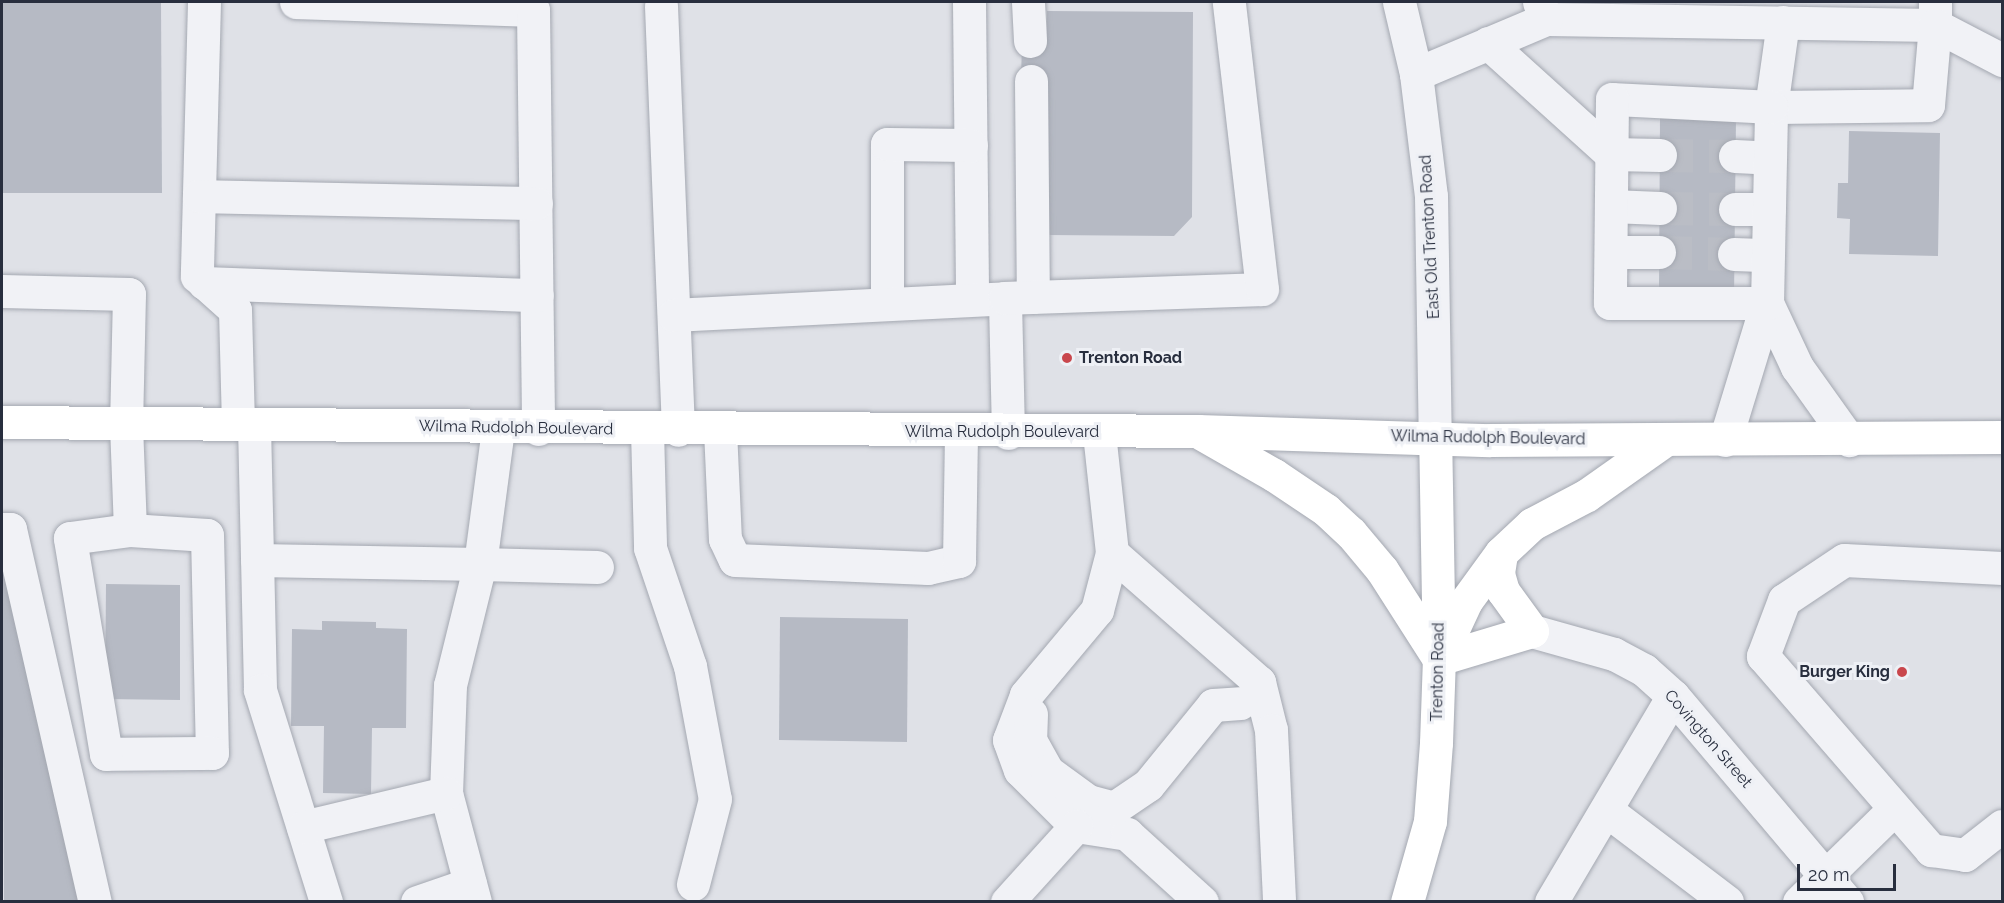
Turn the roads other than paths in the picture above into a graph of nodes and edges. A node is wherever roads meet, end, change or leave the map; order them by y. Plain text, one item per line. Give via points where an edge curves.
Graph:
1 (204, 2) edge
2 (296, 2) edge
3 (969, 2) edge
4 (1028, 2) edge
5 (1229, 2) edge
6 (1399, 2) edge
7 (661, 6) dead end
8 (1542, 10) edge
9 (1935, 13) edge
10 (1783, 22) junction
11 (1030, 41) dead end
12 (1488, 43) junction
13 (2002, 60) edge
14 (1416, 74) junction
15 (1031, 81) dead end
16 (1771, 107) junction
17 (971, 145) junction
18 (1611, 154) junction
19 (1660, 155) tunnel mouth
20 (1736, 156) tunnel mouth
21 (1770, 158) junction
22 (199, 196) junction
23 (536, 202) junction
24 (1611, 206) junction
25 (1660, 208) tunnel mouth
26 (1735, 209) tunnel mouth
27 (1769, 209) junction
28 (1611, 252) junction
29 (1659, 252) tunnel mouth
30 (1734, 254) tunnel mouth
31 (1768, 255) junction
32 (204, 283) junction
33 (2, 291) edge
34 (537, 295) junction
35 (1019, 297) junction
36 (972, 299) junction
37 (1767, 303) junction
38 (887, 304) junction
39 (674, 315) junction
40 (2, 422) edge
41 (246, 424) junction
42 (126, 425) junction
43 (498, 429) junction
44 (538, 429) junction
45 (662, 430) junction
46 (720, 430) junction
47 (1198, 431) junction
48 (961, 432) junction
49 (1008, 433) junction
50 (1099, 433) junction
51 (2002, 437) edge
52 (1435, 438) junction
53 (1665, 440) junction
54 (1725, 440) junction
55 (1849, 440) junction
56 (2, 530) edge
57 (130, 530) junction
58 (1112, 553) junction
59 (1501, 553) junction
60 (257, 560) junction
61 (480, 564) junction
62 (597, 567) dead end
63 (2002, 568) edge
64 (1532, 632) junction
65 (1440, 659) junction
66 (1250, 693) junction
67 (1026, 695) junction
68 (1673, 696) junction
69 (446, 793) junction
70 (1894, 809) junction
71 (1606, 810) junction
72 (303, 826) junction
73 (1076, 826) junction
74 (2002, 826) edge
75 (1127, 834) junction
76 (1826, 876) junction
77 (693, 884) dead end
78 (472, 893) edge
79 (95, 902) edge
80 (326, 902) edge
81 (417, 902) edge
82 (1007, 902) edge
83 (1202, 902) edge
84 (1279, 902) edge
85 (1407, 902) edge
86 (1551, 902) edge
87 (1727, 902) edge
88 (1799, 902) edge
89 (1847, 902) edge

1 - 22 street
2 - 23 street via 533,10
3 - 17 street
4 - 11 street
5 - 35 street via 1262,289
6 - 14 street, East Old Trenton Road
7 - 39 street
8 - 10 street
8 - 12 street
9 - 10 street
9 - 13 street
9 - 16 street via 1928,105
10 - 16 street
12 - 14 street
12 - 18 street
14 - 52 street, East Old Trenton Road via 1431,196
15 - 35 street
16 - 18 street via 1612,99
16 - 21 street
17 - 36 street
17 - 38 street via 886,144
18 - 19 street
18 - 24 street
20 - 21 street
21 - 27 street
22 - 23 street
22 - 32 street via 197,276
23 - 34 street
24 - 25 street
24 - 28 street
26 - 27 street
27 - 31 street
28 - 29 street
28 - 37 street via 1610,303
30 - 31 street
31 - 37 street
32 - 34 street
32 - 41 street via 235,310
33 - 42 street via 129,294
34 - 44 street
35 - 36 street
35 - 49 street
36 - 38 street
37 - 54 street
37 - 55 street via 1797,367
38 - 39 street
39 - 45 street
40 - 42 main road, Wilma Rudolph Boulevard
41 - 42 main road, Wilma Rudolph Boulevard
41 - 43 main road, Wilma Rudolph Boulevard
41 - 60 street
42 - 57 street
43 - 44 main road, Wilma Rudolph Boulevard
43 - 61 street
44 - 45 main road, Wilma Rudolph Boulevard
45 - 46 main road, Wilma Rudolph Boulevard
45 - 77 street via 650,548 690,666 715,799
46 - 48 main road, Wilma Rudolph Boulevard
46 - 48 street via 725,539 735,560 928,568 959,561
47 - 50 main road, Wilma Rudolph Boulevard
47 - 52 main road, Wilma Rudolph Boulevard
47 - 65 main road via 1274,475 1326,510 1350,532 1382,570
48 - 49 main road, Wilma Rudolph Boulevard
49 - 50 main road, Wilma Rudolph Boulevard
50 - 58 street
51 - 55 main road, Wilma Rudolph Boulevard
52 - 53 main road, Wilma Rudolph Boulevard
52 - 65 main road, Trenton Road
53 - 54 main road, Wilma Rudolph Boulevard
53 - 59 main road via 1587,495 1532,524
54 - 55 main road, Wilma Rudolph Boulevard
56 - 79 street via 10,529
57 - 57 street via 207,535 212,753 106,754 70,538
58 - 66 street
58 - 67 street via 1097,610
59 - 64 main road via 1498,573 1503,591
59 - 65 main road via 1466,601
60 - 61 street
60 - 72 street via 260,690
61 - 62 street
61 - 69 street via 450,685
63 - 70 street via 1844,560 1784,600 1763,656
64 - 65 main road
64 - 68 street, Covington Street via 1614,654 1644,670
65 - 85 main road, Trenton Road via 1430,821
66 - 67 street via 1213,705 1148,785 1114,808 1088,801 1047,771 1030,740 1034,722
66 - 75 street
66 - 84 street via 1271,730
67 - 73 street via 1009,740 1020,770
68 - 71 street
68 - 76 street, Covington Street
69 - 72 street
69 - 78 street
70 - 74 street via 1931,850 1965,855
70 - 76 street
71 - 86 street
71 - 87 street
72 - 80 street
73 - 75 street
73 - 82 street
75 - 83 street
76 - 88 street
76 - 89 street, Covington Street
78 - 81 street

